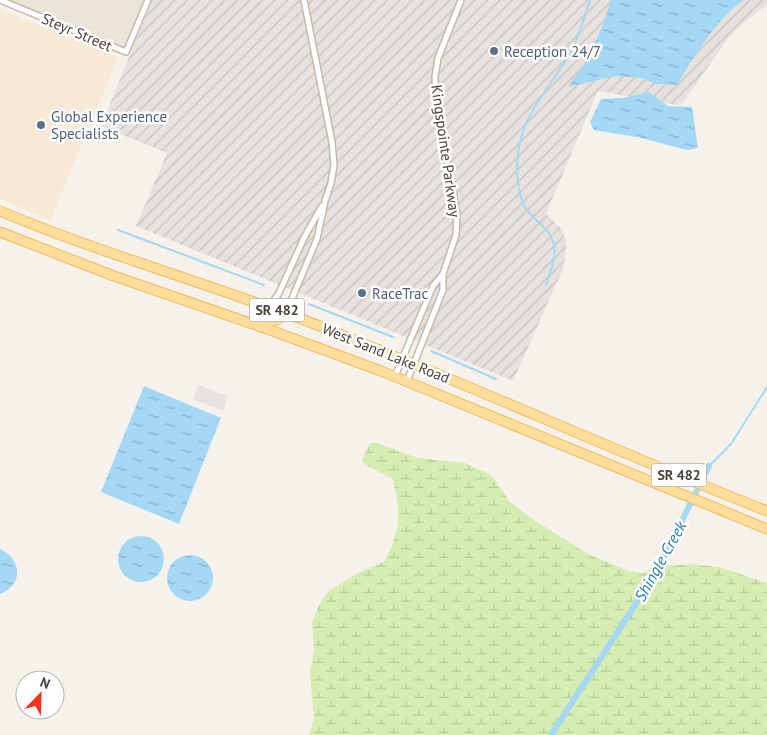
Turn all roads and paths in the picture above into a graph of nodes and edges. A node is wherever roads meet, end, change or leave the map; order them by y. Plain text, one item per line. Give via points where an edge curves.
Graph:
1 (0, 0) edge
2 (148, 0) edge
3 (304, 0) edge
4 (461, 0) edge
5 (325, 202) junction
6 (0, 211) edge
7 (0, 232) edge
8 (443, 274) junction
9 (263, 305) junction
10 (423, 309) junction
11 (286, 313) junction
12 (434, 314) junction
13 (257, 325) junction
14 (402, 359) junction
15 (413, 364) junction
16 (395, 376) junction
17 (407, 381) junction
18 (767, 511) edge
19 (767, 530) edge

1 - 2 street, Steyr Street via 126,52
3 - 5 street via 332,142 332,183
4 - 8 street, Kingspointe Parkway via 444,40 435,77 436,100 457,215 456,235
5 - 9 street via 305,236 278,295
5 - 11 street via 317,239
6 - 9 main road, West Sand Lake Road / SR 482 via 96,248
7 - 13 main road, West Sand Lake Road / SR 482 via 130,282
8 - 10 street, Kingspointe Parkway via 433,286
8 - 12 street, Kingspointe Parkway via 443,290
9 - 11 main road, West Sand Lake Road / SR 482
10 - 12 street
10 - 14 street, Kingspointe Parkway
11 - 13 main road via 272,322
11 - 14 main road, West Sand Lake Road / SR 482
12 - 15 street, Kingspointe Parkway
13 - 16 main road, West Sand Lake Road / SR 482
14 - 15 main road, West Sand Lake Road / SR 482
14 - 16 street, Kingspointe Parkway
15 - 17 street, Kingspointe Parkway
15 - 18 main road, West Sand Lake Road / SR 482
16 - 17 main road, West Sand Lake Road / SR 482
17 - 19 main road, West Sand Lake Road / SR 482

